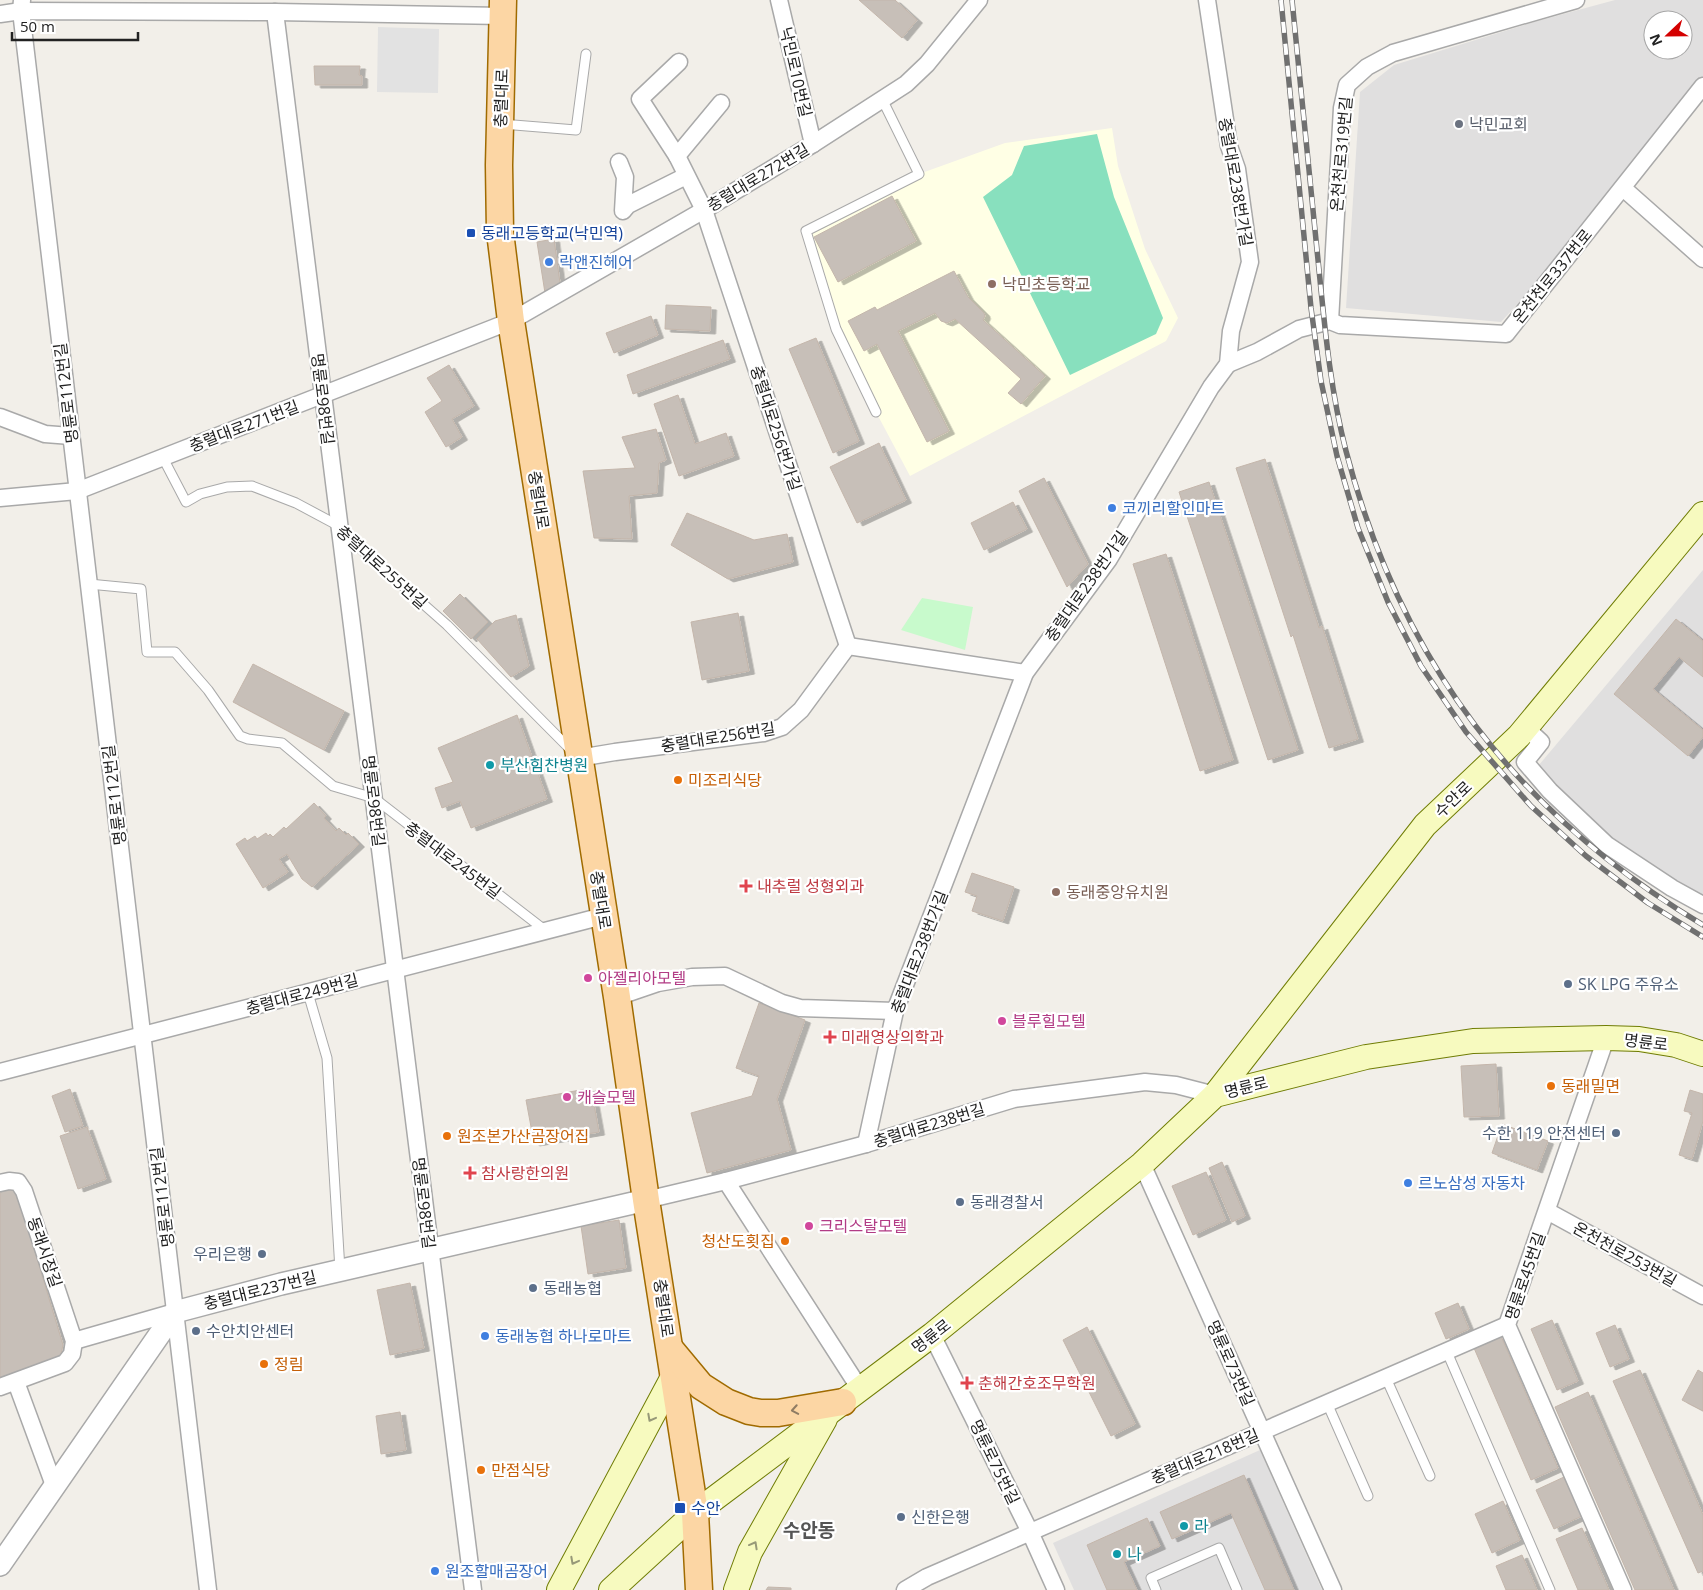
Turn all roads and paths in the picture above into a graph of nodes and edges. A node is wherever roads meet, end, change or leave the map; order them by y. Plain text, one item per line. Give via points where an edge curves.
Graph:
1 (779, 0) edge
2 (979, 0) edge
3 (1207, 0) edge
4 (1576, 0) edge
5 (21, 6) edge
6 (216, 6) edge
7 (503, 8) edge
8 (275, 12) junction
9 (0, 14) edge
10 (586, 54) dead end
11 (679, 62) dead end
12 (1703, 86) edge
13 (882, 99) junction
14 (720, 103) dead end
15 (500, 124) junction
16 (813, 144) junction
17 (676, 156) junction
18 (619, 162) dead end
19 (686, 176) junction
20 (1623, 188) junction
21 (704, 210) junction
22 (1703, 259) edge
23 (511, 321) junction
24 (1330, 321) junction
25 (1228, 364) junction
26 (323, 395) junction
27 (876, 412) dead end
28 (0, 417) edge
29 (71, 436) junction
30 (163, 458) junction
31 (77, 491) junction
32 (0, 498) edge
33 (1703, 514) edge
34 (339, 526) junction
35 (89, 584) junction
36 (848, 646) junction
37 (1025, 673) junction
38 (1526, 728) junction
39 (579, 758) junction
40 (374, 798) junction
41 (1703, 905) edge
42 (604, 916) junction
43 (546, 931) junction
44 (395, 970) junction
45 (308, 993) junction
46 (617, 997) junction
47 (895, 1011) junction
48 (143, 1036) junction
49 (1606, 1038) junction
50 (1703, 1054) edge
51 (0, 1072) edge
52 (1215, 1095) junction
53 (866, 1144) junction
54 (1142, 1164) junction
55 (726, 1181) junction
56 (0, 1183) edge
57 (646, 1200) junction
58 (1547, 1211) junction
59 (430, 1250) junction
60 (340, 1270) junction
61 (1703, 1296) edge
62 (176, 1312) junction
63 (1507, 1325) junction
64 (932, 1335) junction
65 (74, 1341) junction
66 (670, 1348) junction
67 (1447, 1352) junction
68 (674, 1375) junction
69 (1386, 1378) junction
70 (8, 1384) edge
71 (844, 1401) junction
72 (1327, 1403) junction
73 (1262, 1431) junction
74 (1430, 1476) dead end
75 (55, 1488) junction
76 (1368, 1496) dead end
77 (695, 1513) junction
78 (1030, 1532) junction
79 (0, 1566) edge
80 (925, 1583) edge
81 (208, 1590) edge
82 (473, 1590) edge
83 (559, 1590) edge
84 (611, 1590) edge
85 (699, 1590) edge
86 (736, 1590) edge
87 (905, 1590) edge
88 (1056, 1590) edge
89 (1156, 1590) edge
90 (1237, 1590) edge
91 (1333, 1590) edge
92 (1550, 1590) edge
93 (1623, 1590) edge

1 - 16 street, 낙민로10번길
2 - 13 street, 충렬대로272번길 via 927,64 906,84
3 - 25 street, 충렬대로238번가길 via 1250,262 1231,330
4 - 24 street, 온천천로319번길 via 1393,53 1367,67 1347,85 1342,108
5 - 6 street
5 - 9 street
5 - 29 street, 명륜로112번길
6 - 8 street
7 - 8 street
7 - 15 main road, 충렬대로
8 - 26 street, 명륜로98번길
10 - 15 lane via 576,130
11 - 17 street, 충렬대로256번가길 via 640,99
12 - 20 street, 온천천로337번로
13 - 16 street, 충렬대로272번길
13 - 27 lane via 919,174 806,231 836,329
14 - 17 street
15 - 23 main road, 충렬대로 via 500,232
16 - 21 street, 충렬대로272번길
17 - 19 street, 충렬대로256번가길
18 - 19 street via 625,177 623,211 628,205
19 - 21 street, 충렬대로256번가길
20 - 22 street
20 - 24 street, 온천천로337번로 via 1506,334
21 - 23 street, 충렬대로272번길
21 - 36 street, 충렬대로256번가길
23 - 26 street, 충렬대로271번길
23 - 39 main road, 충렬대로
24 - 25 street, 온천천로337번로 via 1299,329
25 - 37 street, 충렬대로238번가길 via 1211,387 1110,558
26 - 30 street, 충렬대로271번길
26 - 34 street, 명륜로98번길
28 - 29 street via 45,434
29 - 31 street, 명륜로112번길
30 - 31 street, 충렬대로271번길
30 - 34 lane, 충렬대로255번길 via 186,502 227,486 252,486 296,503
31 - 32 street, 충렬대로271번길
31 - 35 street, 명륜로112번길
33 - 38 main road, 수안로
34 - 39 lane, 충렬대로255번길 via 447,625
34 - 40 street, 명륜로98번길
35 - 40 lane, 충렬대로245번길 via 141,589 147,652 175,652 208,690 240,736 282,742 333,786
35 - 48 street, 명륜로112번길
36 - 37 street
36 - 39 street, 충렬대로256번길 via 801,710 782,727 764,733
37 - 47 street, 충렬대로238번가길
38 - 41 street via 1541,742 1525,762 1550,791 1607,845
38 - 52 main road, 수안로 via 1425,826
39 - 42 main road, 충렬대로
40 - 43 lane, 충렬대로245번길
40 - 44 street, 명륜로98번길
42 - 43 street, 충렬대로249번길
42 - 46 main road, 충렬대로
43 - 44 street, 충렬대로249번길
44 - 45 street, 충렬대로249번길
44 - 59 street, 명륜로98번길
45 - 48 street, 충렬대로249번길
45 - 60 lane via 327,1058
46 - 47 street via 658,983 725,976 800,1008
46 - 57 main road, 충렬대로
47 - 53 street, 충렬대로238번가길
48 - 51 street, 충렬대로249번길
48 - 62 street, 명륜로112번길
49 - 50 main road, 명륜로 via 1676,1045
49 - 52 main road, 명륜로 via 1473,1041 1422,1048 1366,1057
49 - 58 street, 명륜로45번길
52 - 53 street, 충렬대로238번길 via 1176,1085 1145,1082 1014,1099
52 - 54 main road, 명륜로
53 - 55 street, 충렬대로238번길
54 - 64 main road, 명륜로
54 - 73 street, 명륜로73번길
55 - 57 street, 충렬대로238번길
55 - 71 street
56 - 65 street, 동래시장길 via 18,1182 24,1191
57 - 59 street, 충렬대로237번길
57 - 66 main road, 충렬대로
58 - 61 street, 온천천로253번길
58 - 63 street, 명륜로45번길
59 - 60 street, 충렬대로237번길
59 - 82 street, 명륜로98번길
60 - 62 street, 충렬대로237번길
62 - 65 street
62 - 75 street
62 - 81 street, 명륜로112번길
63 - 67 street, 충렬대로218번길
63 - 93 street, 명륜로45번길
64 - 71 main road, 명륜로
64 - 78 street, 명륜로75번길
65 - 70 street via 72,1354 66,1363
66 - 68 main road, 충렬대로
71 -> 66 main road via 778,1413 749,1411 726,1402 701,1386
67 - 69 street, 충렬대로218번길
67 - 92 lane
68 - 77 main road, 충렬대로
68 -> 83 main road
69 - 72 street, 충렬대로218번길
69 - 74 lane
70 - 75 street
71 - 77 main road, 명륜로
86 -> 71 main road via 750,1552
72 - 73 street, 충렬대로218번길
72 - 76 lane
73 - 78 street, 충렬대로218번길
73 - 91 street, 명륜로73번길
75 - 79 street
77 - 84 main road, 명륜로
77 - 85 main road, 충렬대로
78 - 80 street, 충렬대로218번길
78 - 88 street, 명륜로75번길
80 - 87 street, 충렬대로218번길
89 - 90 lane via 1151,1578 1219,1548

